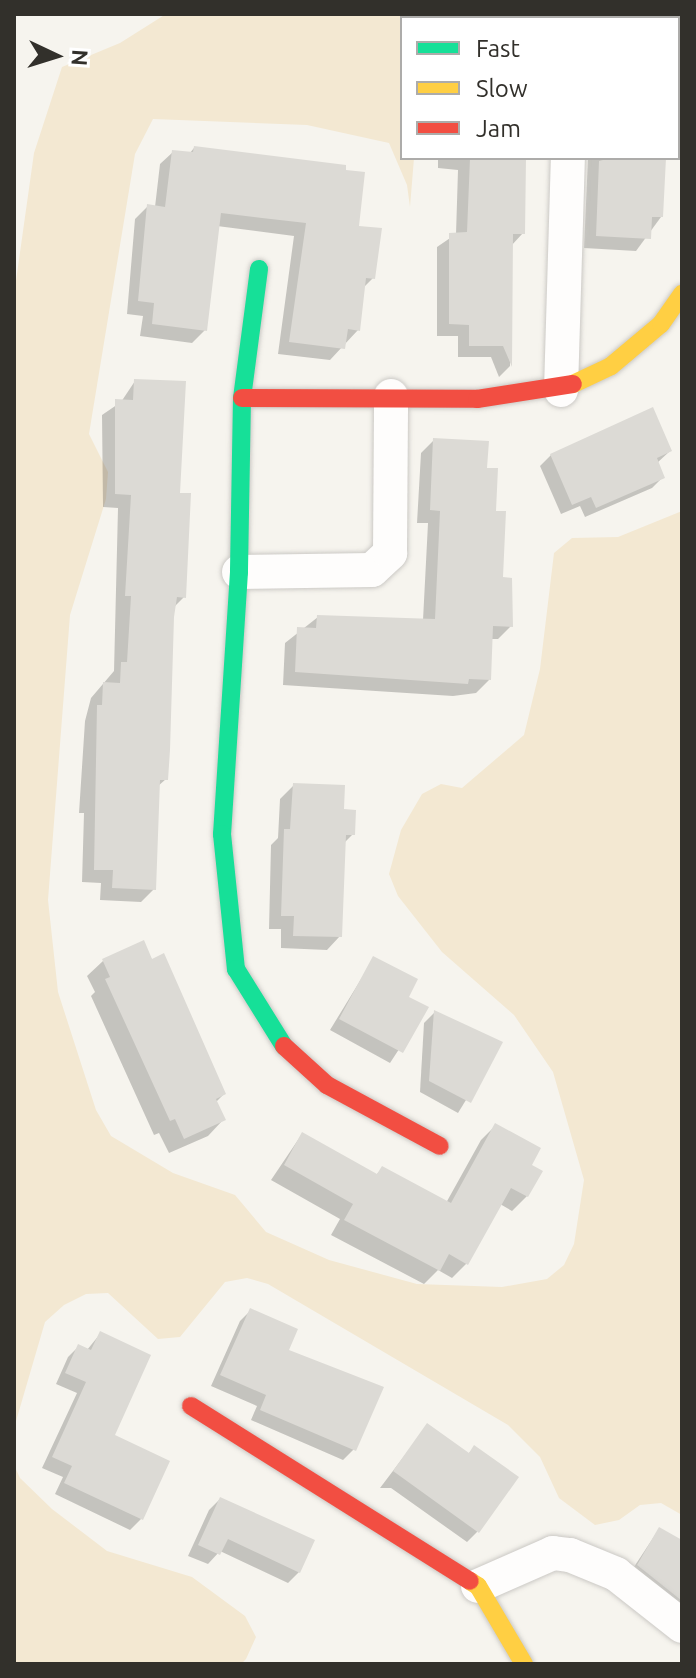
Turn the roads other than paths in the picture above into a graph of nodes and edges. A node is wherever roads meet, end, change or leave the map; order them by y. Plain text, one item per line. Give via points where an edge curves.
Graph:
1 (568, 160) edge
2 (259, 269) dead end
3 (682, 294) edge
4 (561, 390) junction
5 (391, 396) junction
6 (242, 398) junction
7 (239, 572) junction
8 (440, 1146) dead end
9 (191, 1406) dead end
10 (478, 1586) junction
11 (682, 1626) edge
12 (524, 1664) edge

1 - 4 street
2 - 6 street
3 - 4 street via 661,324 611,366
4 - 5 street via 477,399
5 - 6 street
5 - 7 street via 390,553 372,570
6 - 7 street
7 - 8 street via 222,834 236,969 275,1038 327,1085
9 - 10 street
10 - 11 street via 553,1553 570,1555 616,1574
10 - 12 street

